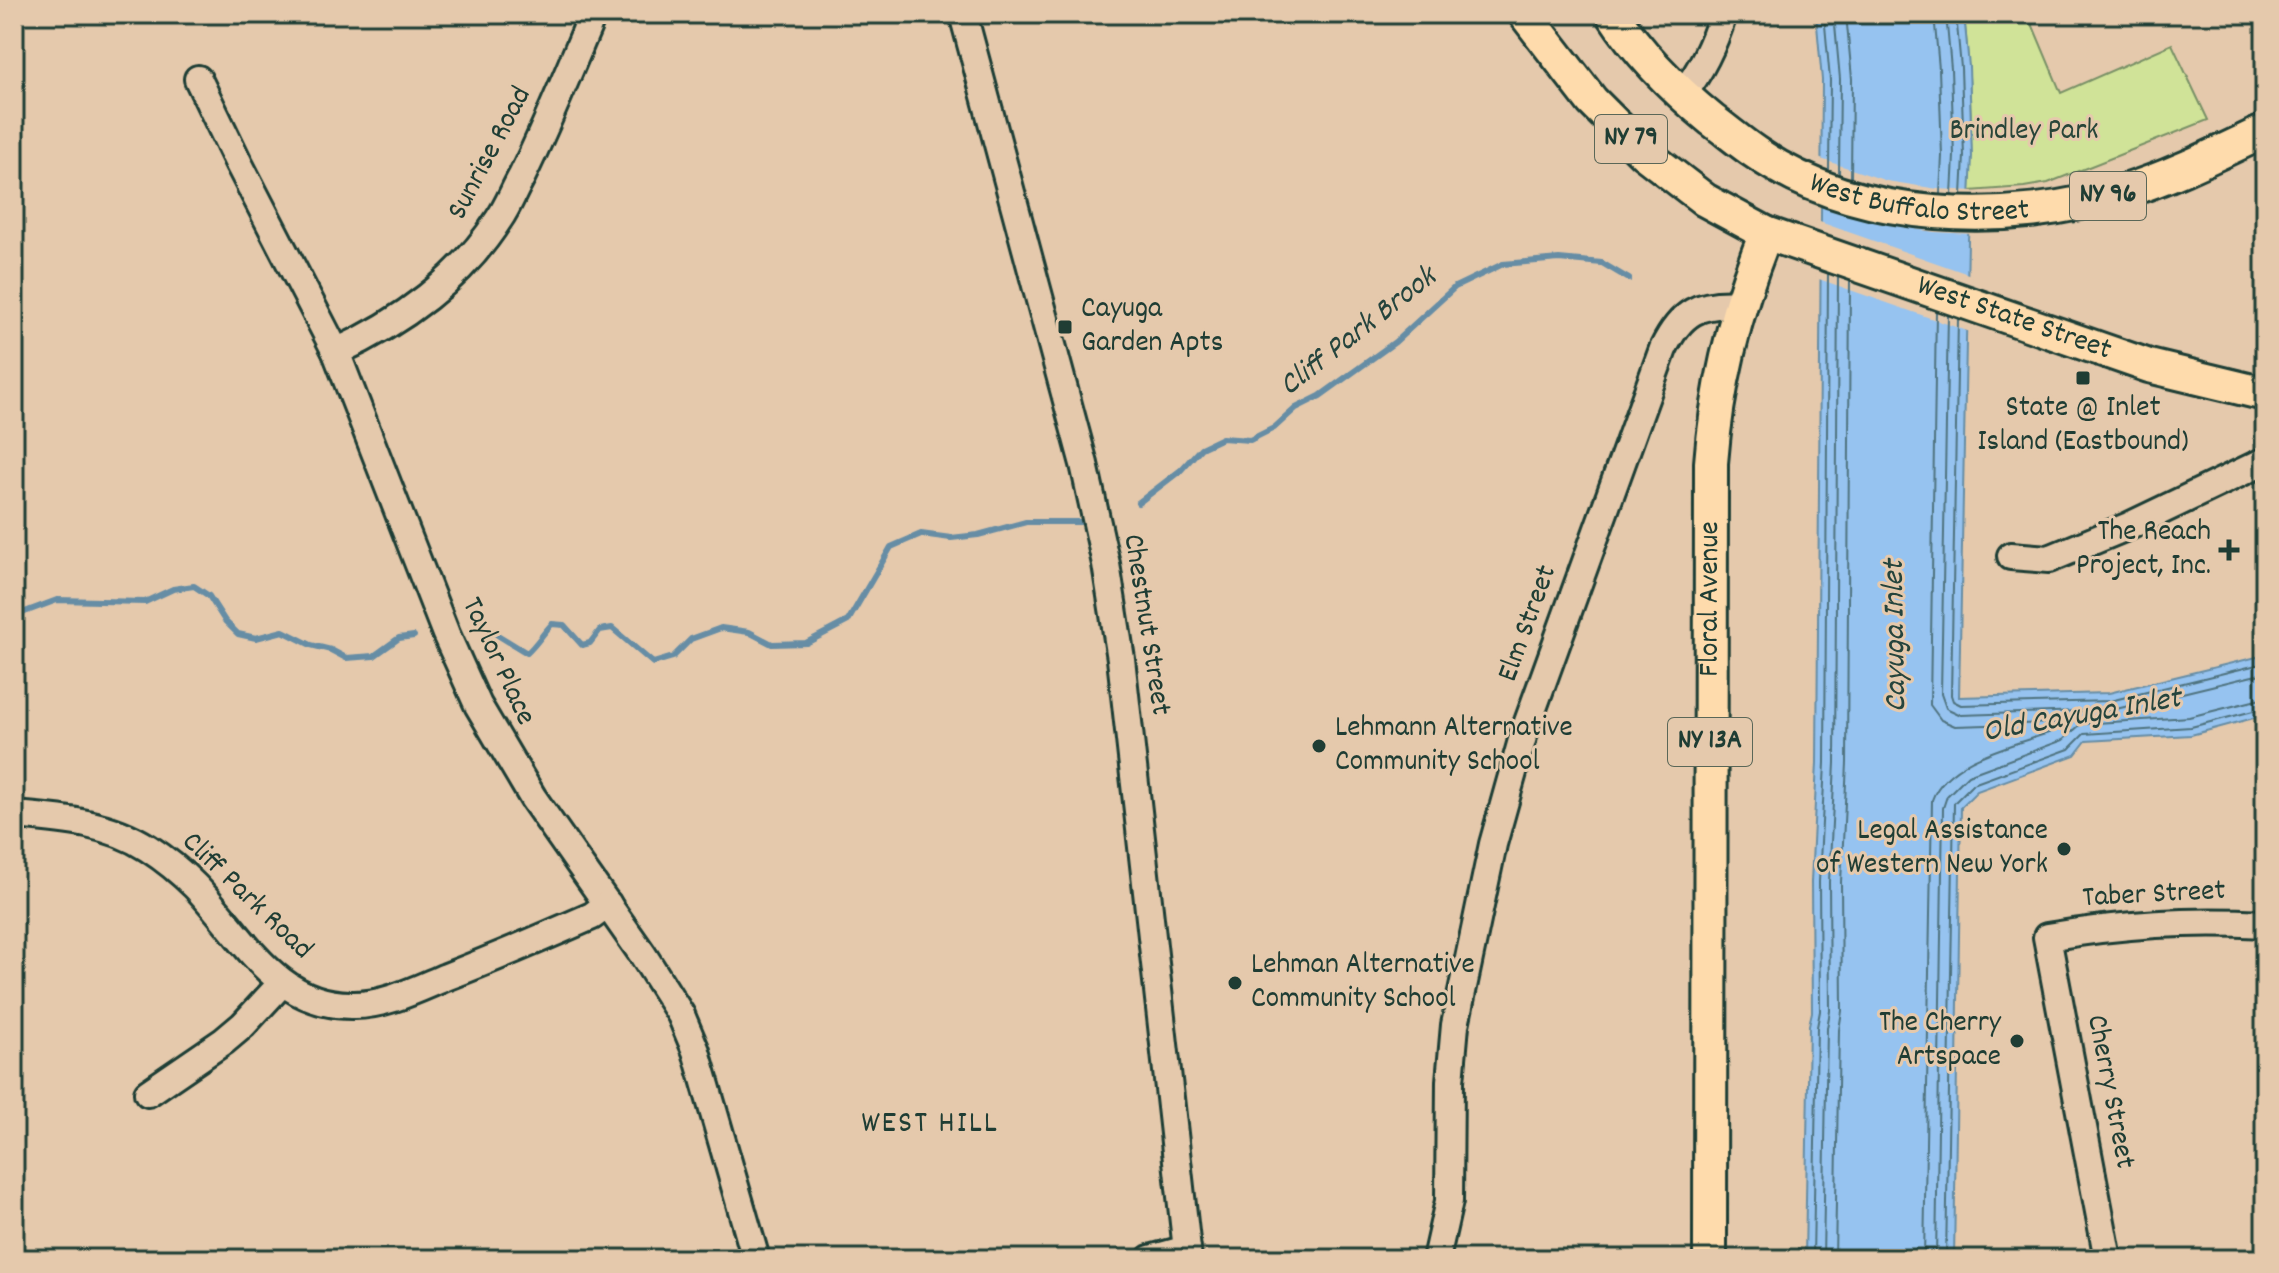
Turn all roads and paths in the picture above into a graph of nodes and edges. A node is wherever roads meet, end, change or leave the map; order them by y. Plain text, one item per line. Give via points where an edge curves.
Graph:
1 (593, 14) edge
2 (963, 14) edge
3 (1525, 14) edge
4 (1613, 14) edge
5 (1723, 14) edge
6 (198, 79) dead end
7 (1682, 95) junction
8 (2265, 131) edge
9 (1766, 233) junction
10 (1740, 305) junction
11 (336, 352) junction
12 (2265, 394) edge
13 (2265, 461) edge
14 (2011, 556) dead end
15 (14, 815) edge
16 (608, 904) junction
17 (2265, 924) edge
18 (2047, 937) joint
19 (282, 983) junction
20 (148, 1093) dead end
21 (1187, 1254) edge
22 (756, 1259) edge
23 (1150, 1259) edge
24 (1436, 1259) edge
25 (1710, 1259) edge
26 (2108, 1259) edge

1 - 11 street, Sunrise Road via 534,151 493,228 426,297 393,322
2 - 21 street, Chestnut Street via 1106,564
3 - 9 main road, NY 79 via 1592,101 1644,153 1705,200
4 - 7 main road, NY 96 via 1641,54
5 - 7 street via 1717,35
6 - 11 street, Taylor Place
7 - 8 main road, West Buffalo Street / NY 96 via 1784,169 1876,204 1944,213 2039,211 2127,191
9 - 10 main road, Floral Avenue / NY 13A
9 - 12 main road, West State Street / NY 79 via 2149,366
10 - 24 street, Elm Street via 1718,303 1696,310 1677,325 1663,349 1524,733 1479,904 1455,1025 1449,1201
10 - 25 main road, Floral Avenue / NY 13A via 1721,376 1711,463
11 - 16 street, Taylor Place via 478,705 533,798
13 - 14 street via 2049,559
15 - 19 street, Cliff Park Road via 87,823 149,848 196,887 258,963
16 - 19 street, Cliff Park Road via 592,916 365,1005 314,1000
16 - 22 street, Taylor Place via 671,997 691,1039
17 - 18 street, Taber Street via 2152,923
18 - 26 street, Cherry Street
19 - 20 street via 224,1041
21 - 23 street

